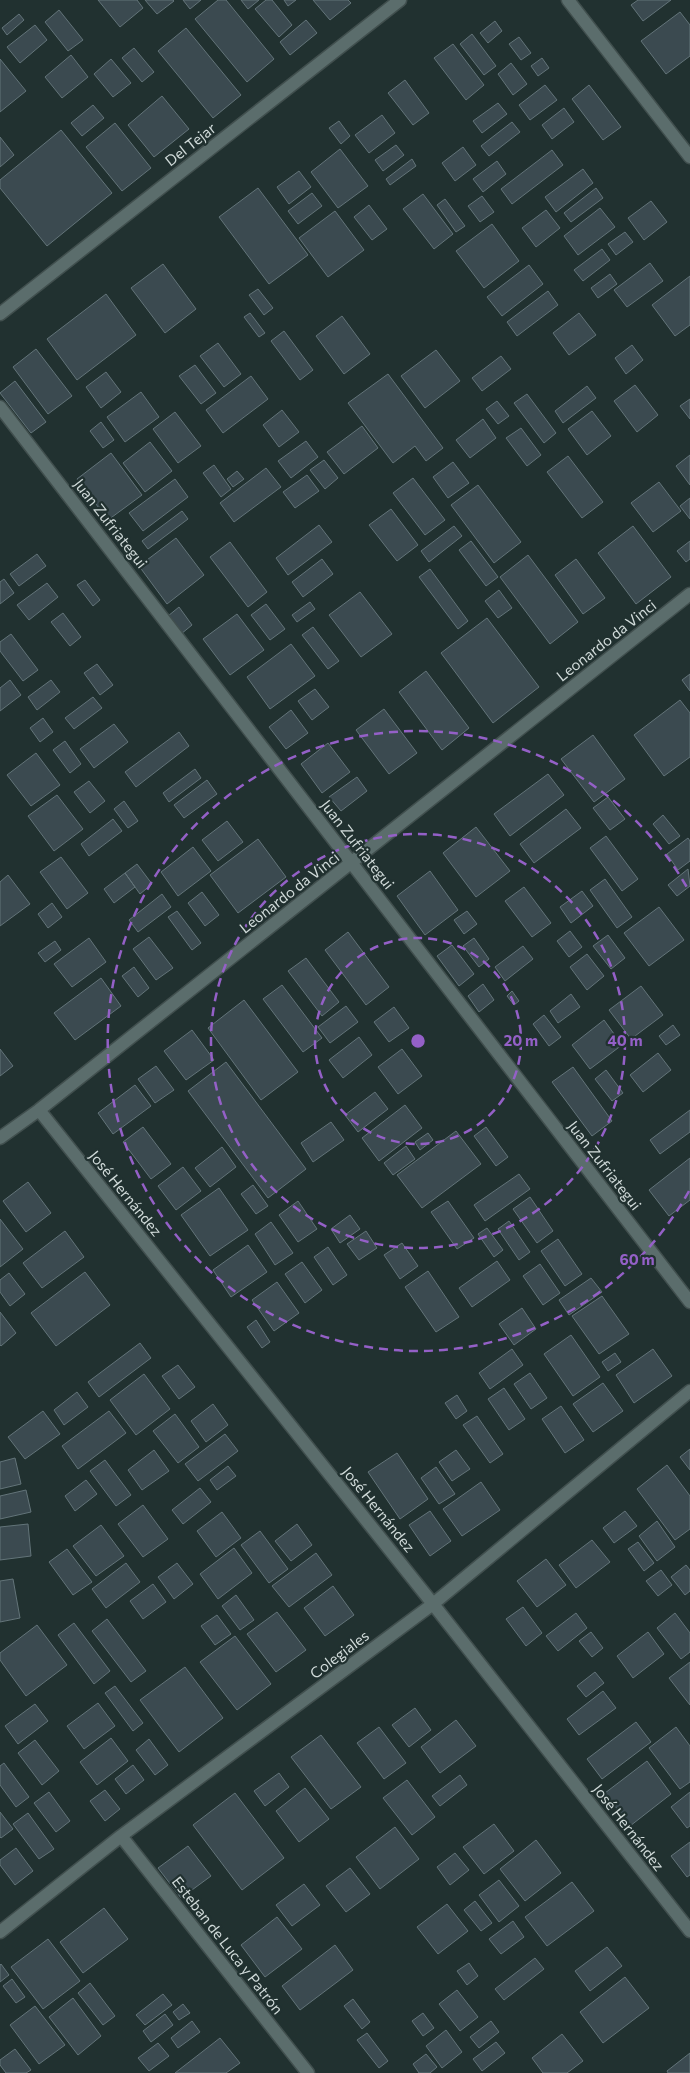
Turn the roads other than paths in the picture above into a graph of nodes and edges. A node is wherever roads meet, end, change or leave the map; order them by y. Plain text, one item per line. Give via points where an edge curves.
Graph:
1 (400, 0) edge
2 (568, 0) edge
3 (690, 158) edge
4 (0, 314) edge
5 (0, 407) edge
6 (690, 594) edge
7 (352, 862) junction
8 (39, 1110) junction
9 (0, 1138) edge
10 (690, 1302) edge
11 (690, 1391) edge
12 (433, 1604) junction
13 (121, 1836) junction
14 (690, 1931) edge
15 (0, 1932) edge
16 (308, 2073) edge

1 - 4 street, Del Tejar
2 - 3 street
5 - 7 street, Juan Zufriategui
6 - 7 street, Leonardo da Vinci
7 - 8 street, Leonardo da Vinci
7 - 10 street, Juan Zufriategui
8 - 9 street, Leonardo da Vinci
8 - 12 street, José Hernández
11 - 12 street, Colegiales
12 - 13 street, Colegiales
12 - 14 street, José Hernández
13 - 15 street, Colegiales
13 - 16 street, Esteban de Luca y Patrón

